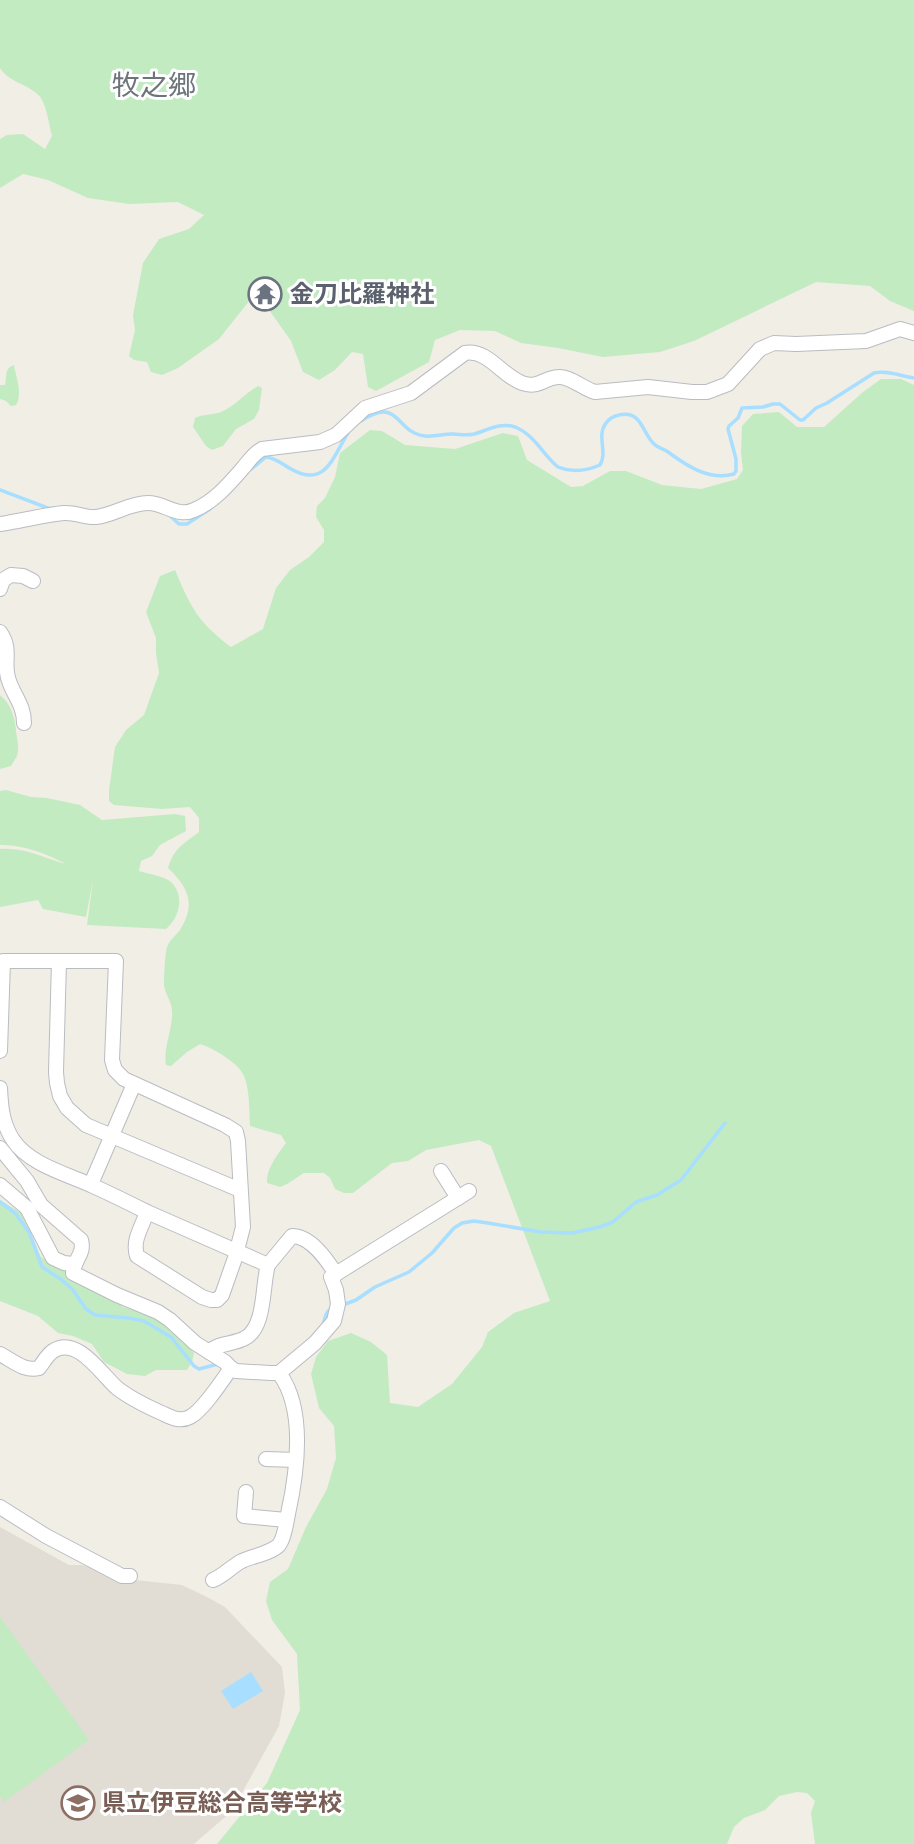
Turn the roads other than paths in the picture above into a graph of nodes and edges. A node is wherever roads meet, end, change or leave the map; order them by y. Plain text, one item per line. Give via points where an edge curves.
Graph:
1 (914, 333) edge
2 (0, 524) edge
3 (33, 581) dead end
4 (0, 589) edge
5 (0, 632) edge
6 (24, 723) dead end
7 (2, 961) edge
8 (59, 961) junction
9 (0, 1051) edge
10 (134, 1084) junction
11 (0, 1088) edge
12 (111, 1136) junction
13 (0, 1148) edge
14 (441, 1171) dead end
15 (90, 1184) junction
16 (0, 1185) edge
17 (240, 1190) junction
18 (147, 1212) junction
19 (237, 1250) junction
20 (73, 1264) junction
21 (268, 1265) junction
22 (336, 1275) junction
23 (209, 1352) junction
24 (0, 1354) edge
25 (230, 1368) junction
26 (279, 1373) junction
27 (265, 1460) dead end
28 (296, 1460) junction
29 (246, 1492) dead end
30 (0, 1507) edge
31 (286, 1520) junction
32 (130, 1576) dead end
33 (213, 1580) dead end

1 - 2 street via 900,329 866,341 774,343 760,349 728,384 692,392 648,387 595,391 564,377 531,385 512,378 475,352 465,352 411,393 365,408 329,439 254,453 212,500 191,512 149,503 93,517 64,513
3 - 4 street via 11,575
5 - 6 street via 7,642 7,672
7 - 8 street
7 - 9 street
8 - 10 street via 116,961 112,1060 115,1070
8 - 12 street via 56,1072 60,1096 86,1125
10 - 12 street
10 - 17 street via 236,1132
11 - 15 street via 1,1114 15,1142 30,1156
12 - 15 street
12 - 17 street
13 - 20 street via 41,1205 81,1240 82,1252
14 - 22 street via 463,1194
15 - 18 street
16 - 20 street via 27,1208 53,1258
17 - 19 street via 243,1227
18 - 19 street
18 - 19 street via 135,1240 137,1256 202,1297 218,1300 222,1295
19 - 21 street
20 - 23 street via 73,1273 158,1312
21 - 22 street via 296,1236 328,1260
21 - 23 street via 264,1301 252,1332
22 - 26 street via 331,1277 338,1304 334,1321
23 - 25 street
24 - 25 street via 32,1370 59,1348 77,1350 119,1390 181,1420 196,1411
25 - 26 street
26 - 28 street via 295,1414
27 - 28 street
28 - 31 street
29 - 31 street via 244,1516
30 - 32 street via 68,1548
31 - 33 street via 278,1545

